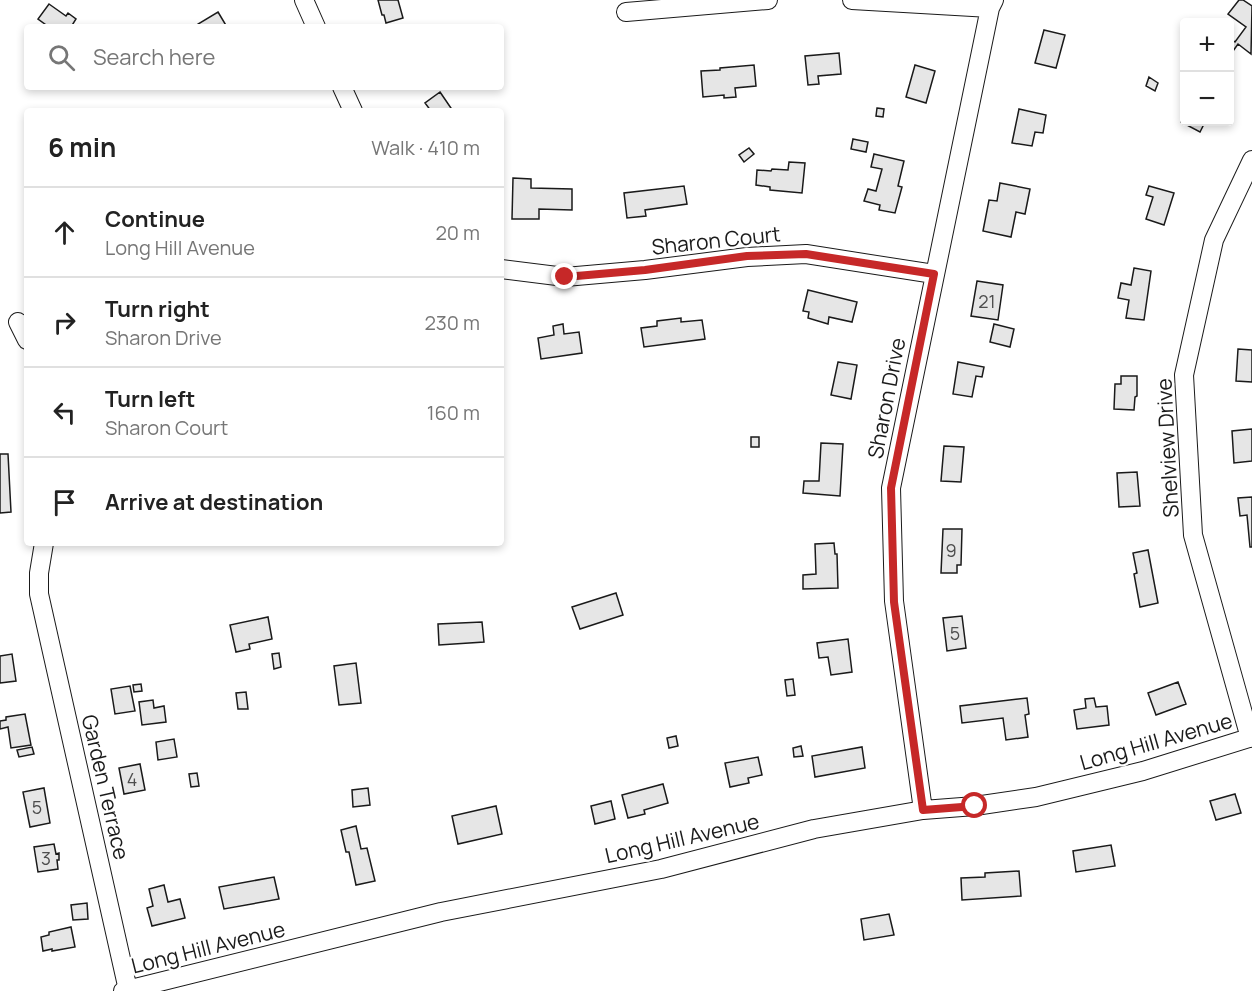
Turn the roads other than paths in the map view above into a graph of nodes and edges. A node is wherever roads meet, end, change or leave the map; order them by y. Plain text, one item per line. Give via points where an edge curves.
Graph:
1 (304, 0) edge
2 (768, 0) edge
3 (852, 0) edge
4 (992, 4) edge
5 (626, 12) dead end
6 (315, 24) edge
7 (343, 90) edge
8 (352, 108) edge
9 (1252, 160) edge
10 (504, 269) edge
11 (934, 274) junction
12 (18, 322) dead end
13 (24, 334) edge
14 (44, 546) edge
15 (1251, 738) edge
16 (923, 810) junction
17 (126, 990) edge

1 - 6 street
2 - 5 street
3 - 4 street
4 - 11 street, Sharon Drive
7 - 8 street
9 - 15 street, Shelview Drive via 1214,240 1184,375 1193,535
10 - 11 street, Sharon Court via 565,277 747,256 806,254
11 - 16 street, Sharon Drive via 891,488 894,602
12 - 13 street
14 - 17 street, Garden Terrace via 39,594
15 - 16 street, Long Hill Avenue via 1143,771 1036,797
16 - 17 street, Long Hill Avenue via 814,829 661,869 441,912

